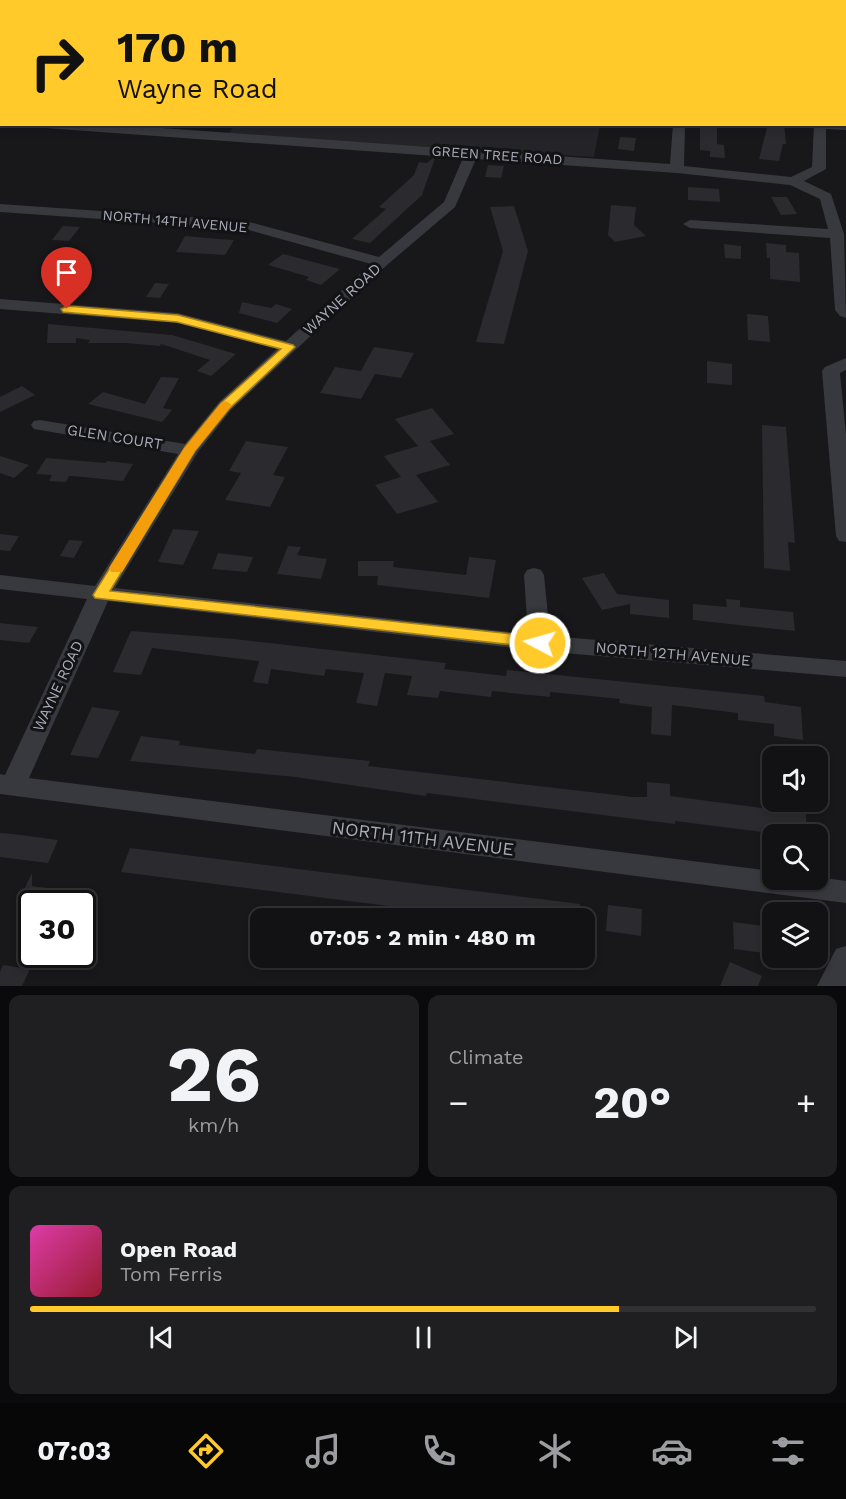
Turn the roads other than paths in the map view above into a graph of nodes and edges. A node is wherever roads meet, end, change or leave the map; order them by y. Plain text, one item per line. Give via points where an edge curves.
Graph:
1 (88, 126) edge
2 (679, 126) edge
3 (820, 126) edge
4 (472, 153) junction
5 (676, 169) junction
6 (794, 181) junction
7 (0, 208) edge
8 (690, 224) dead end
9 (837, 234) junction
10 (382, 262) junction
11 (0, 304) edge
12 (846, 313) edge
13 (289, 347) junction
14 (846, 363) edge
15 (40, 425) dead end
16 (190, 450) junction
17 (846, 536) edge
18 (534, 575) dead end
19 (0, 582) edge
20 (100, 595) junction
21 (540, 643) junction
22 (846, 669) edge
23 (7, 784) edge
24 (846, 892) edge
25 (846, 958) edge
26 (831, 986) edge

1 - 4 street, GREEN TREE ROAD
2 - 5 street
3 - 6 street via 819,169
4 - 5 street, GREEN TREE ROAD
4 - 10 street, WAYNE ROAD via 450,204
5 - 6 street, GREEN TREE ROAD
6 - 9 street, GREEN TREE ROAD via 826,196
7 - 10 street, NORTH 14TH AVENUE via 246,225
8 - 9 street
9 - 12 street, GREEN TREE ROAD
10 - 13 street, WAYNE ROAD
11 - 13 street via 178,318
13 - 16 street, WAYNE ROAD via 225,406
14 - 17 street via 831,371
15 - 16 street, GLEN COURT
16 - 20 street, WAYNE ROAD
18 - 21 street
19 - 20 street, NORTH 12TH AVENUE
20 - 21 street, NORTH 12TH AVENUE
20 - 23 street, WAYNE ROAD
21 - 22 street, NORTH 12TH AVENUE
23 - 24 street, NORTH 11TH AVENUE
25 - 26 street

